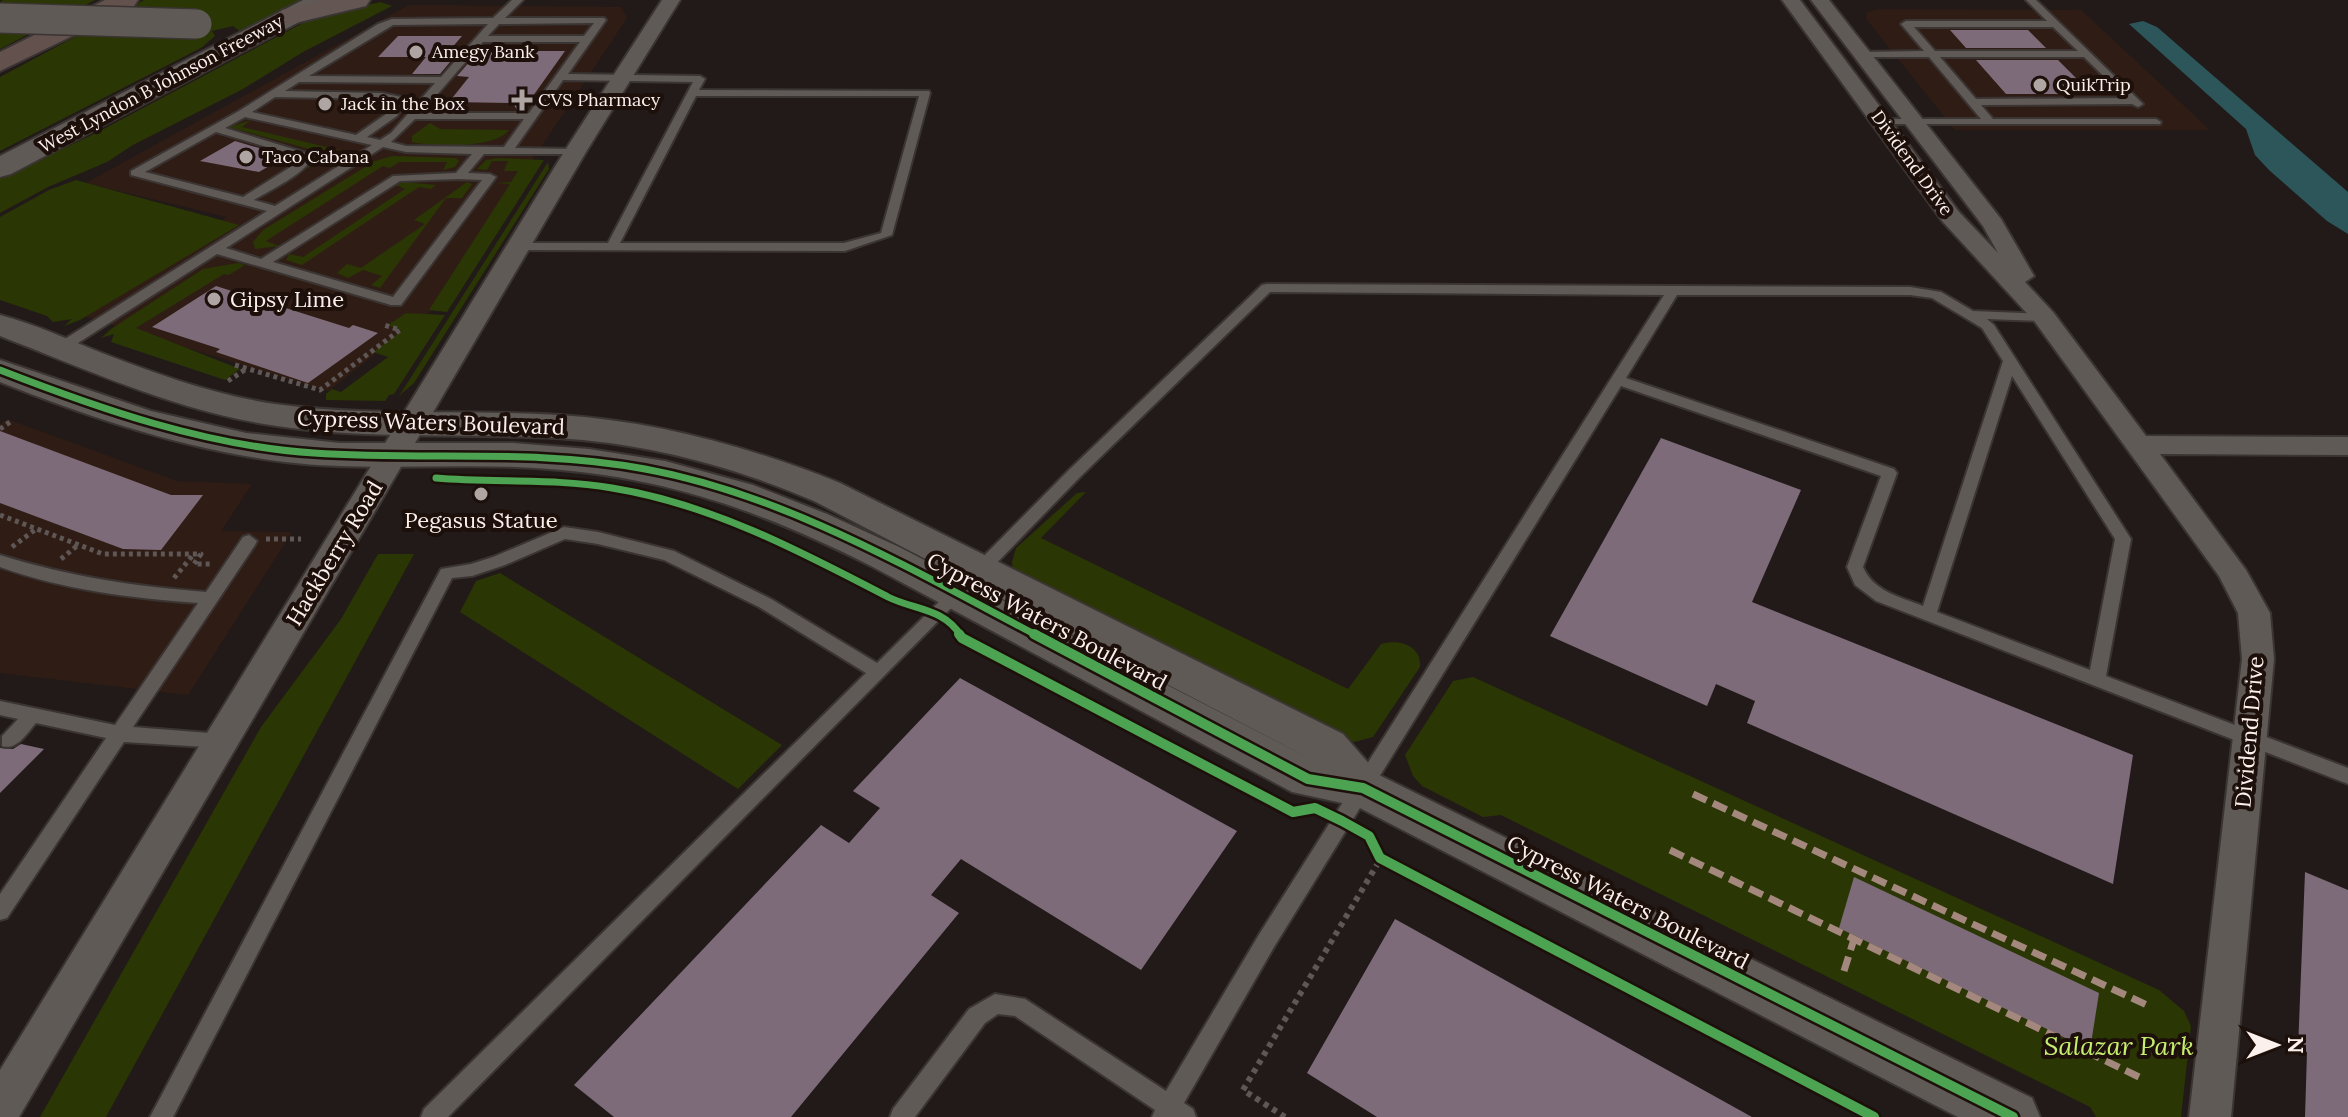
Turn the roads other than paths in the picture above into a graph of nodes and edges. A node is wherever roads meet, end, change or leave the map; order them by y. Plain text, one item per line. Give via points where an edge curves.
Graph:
1 (125, 0) edge
2 (322, 0) edge
3 (357, 0) edge
4 (518, 0) edge
5 (671, 0) edge
6 (1791, 0) edge
7 (1820, 0) edge
8 (2031, 0) edge
9 (291, 16) junction
10 (0, 18) edge
11 (497, 20) junction
12 (2056, 24) junction
13 (481, 39) junction
14 (588, 39) junction
15 (1864, 54) junction
16 (2087, 54) junction
17 (1932, 55) junction
18 (213, 56) junction
19 (0, 63) edge
20 (560, 77) junction
21 (624, 78) junction
22 (294, 79) junction
23 (446, 80) junction
24 (692, 93) junction
25 (273, 94) junction
26 (2134, 101) junction
27 (1972, 102) junction
28 (243, 113) junction
29 (414, 116) junction
30 (532, 116) junction
31 (1883, 122) junction
32 (1916, 122) junction
33 (1990, 122) junction
34 (217, 129) junction
35 (358, 138) junction
36 (383, 144) junction
37 (480, 151) junction
38 (507, 151) junction
39 (575, 152) junction
40 (0, 168) edge
41 (459, 176) junction
42 (245, 201) junction
43 (277, 210) junction
44 (519, 247) junction
45 (612, 247) junction
46 (215, 249) junction
47 (263, 263) junction
48 (1673, 291) junction
49 (1970, 315) junction
50 (2044, 317) junction
51 (0, 325) edge
52 (62, 347) junction
53 (2010, 361) junction
54 (5, 377) edge
55 (1620, 381) junction
56 (401, 442) junction
57 (2138, 445) junction
58 (2348, 446) edge
59 (253, 538) road end
60 (5, 555) edge
61 (969, 581) junction
62 (209, 598) junction
63 (1928, 615) junction
64 (877, 671) junction
65 (2097, 680) junction
66 (0, 708) edge
67 (33, 715) junction
68 (120, 734) junction
69 (2250, 739) junction
70 (8, 741) dead end
71 (222, 741) junction
72 (2348, 776) edge
73 (1353, 804) junction
74 (0, 911) edge
75 (0, 1109) edge
76 (1173, 1114) edge
77 (161, 1117) edge
78 (432, 1117) edge
79 (901, 1117) edge
80 (2013, 1117) edge
81 (2210, 1117) edge

1 - 19 highway
2 - 9 main road, West Lyndon B Johnson Freeway
3 - 9 main road
4 - 11 lane
5 - 21 street, Hackberry Road
6 - 31 street, Dividend Drive
7 - 15 street, Dividend Drive
8 - 12 lane
9 - 18 main road, West Lyndon B Johnson Freeway
10 - 18 main road, bridge via 197,24 209,31
11 - 13 lane
11 - 14 lane via 601,20
11 - 22 lane via 381,26
12 - 16 lane
12 - 17 lane via 1906,24
13 - 14 lane
13 - 23 lane
14 - 20 lane
15 - 17 lane
15 - 32 street, Dividend Drive
16 - 17 lane
16 - 26 lane
17 - 27 lane
18 - 40 main road, West Lyndon B Johnson Freeway
20 - 21 lane
20 - 30 lane
21 - 24 lane via 700,79
21 - 39 street, Hackberry Road
22 - 23 lane
22 - 25 lane
23 - 29 lane
24 - 45 lane
24 - 45 lane via 925,93 886,235 845,247
25 - 28 lane
25 - 35 lane via 402,100 393,114
26 - 27 lane
26 - 33 lane via 2156,122
27 - 33 lane
28 - 34 lane
28 - 35 lane
29 - 30 lane
29 - 36 lane
30 - 38 lane
31 - 32 lane
31 - 50 street, Dividend Drive via 1951,217
32 - 33 lane
32 - 50 street, Dividend Drive via 1993,224
34 - 42 lane via 307,155 299,167
34 - 42 lane via 135,173
35 - 36 lane
36 - 37 lane
36 - 43 lane
37 - 38 lane
37 - 41 lane
38 - 39 lane
39 - 44 street, Hackberry Road
41 - 47 lane via 397,178
41 - 47 lane via 490,177 396,302
42 - 43 lane
43 - 46 lane
44 - 45 lane
44 - 56 street, Hackberry Road
46 - 47 lane
46 - 52 lane
48 - 49 lane via 1910,291 1936,295
48 - 55 lane
48 - 61 lane via 1267,288
49 - 50 lane
49 - 53 lane via 1987,325
50 - 57 street, Dividend Drive
51 - 52 street, Cypress Waters Boulevard
52 - 54 street
52 - 56 street, Cypress Waters Boulevard via 196,399
53 - 63 lane
53 - 65 lane via 2123,539
54 - 56 street, Cypress Waters Boulevard via 137,419 283,450
55 - 63 lane via 1889,473 1855,567 1861,581 1882,597
55 - 73 lane
56 - 61 street, Cypress Waters Boulevard via 518,425 700,447 765,465 827,492
56 - 71 street, Hackberry Road
57 - 58 street
57 - 69 street, Dividend Drive via 2231,570 2254,613 2258,659
59 - 62 lane
60 - 62 lane via 41,576 125,592
61 - 64 lane
61 - 73 street, Cypress Waters Boulevard
62 - 68 lane
63 - 65 lane
64 - 77 lane via 765,603 668,555 598,538 564,533 499,561 447,573
64 - 78 lane
65 - 69 lane
66 - 67 lane
67 - 68 lane
67 - 70 lane
68 - 71 lane
68 - 74 lane
69 - 72 lane
69 - 81 street, Dividend Drive
71 - 75 street, Hackberry Road
73 - 76 lane via 1267,940
73 - 80 street, Cypress Waters Boulevard
76 - 79 lane via 1018,1006 995,1004 977,1016

